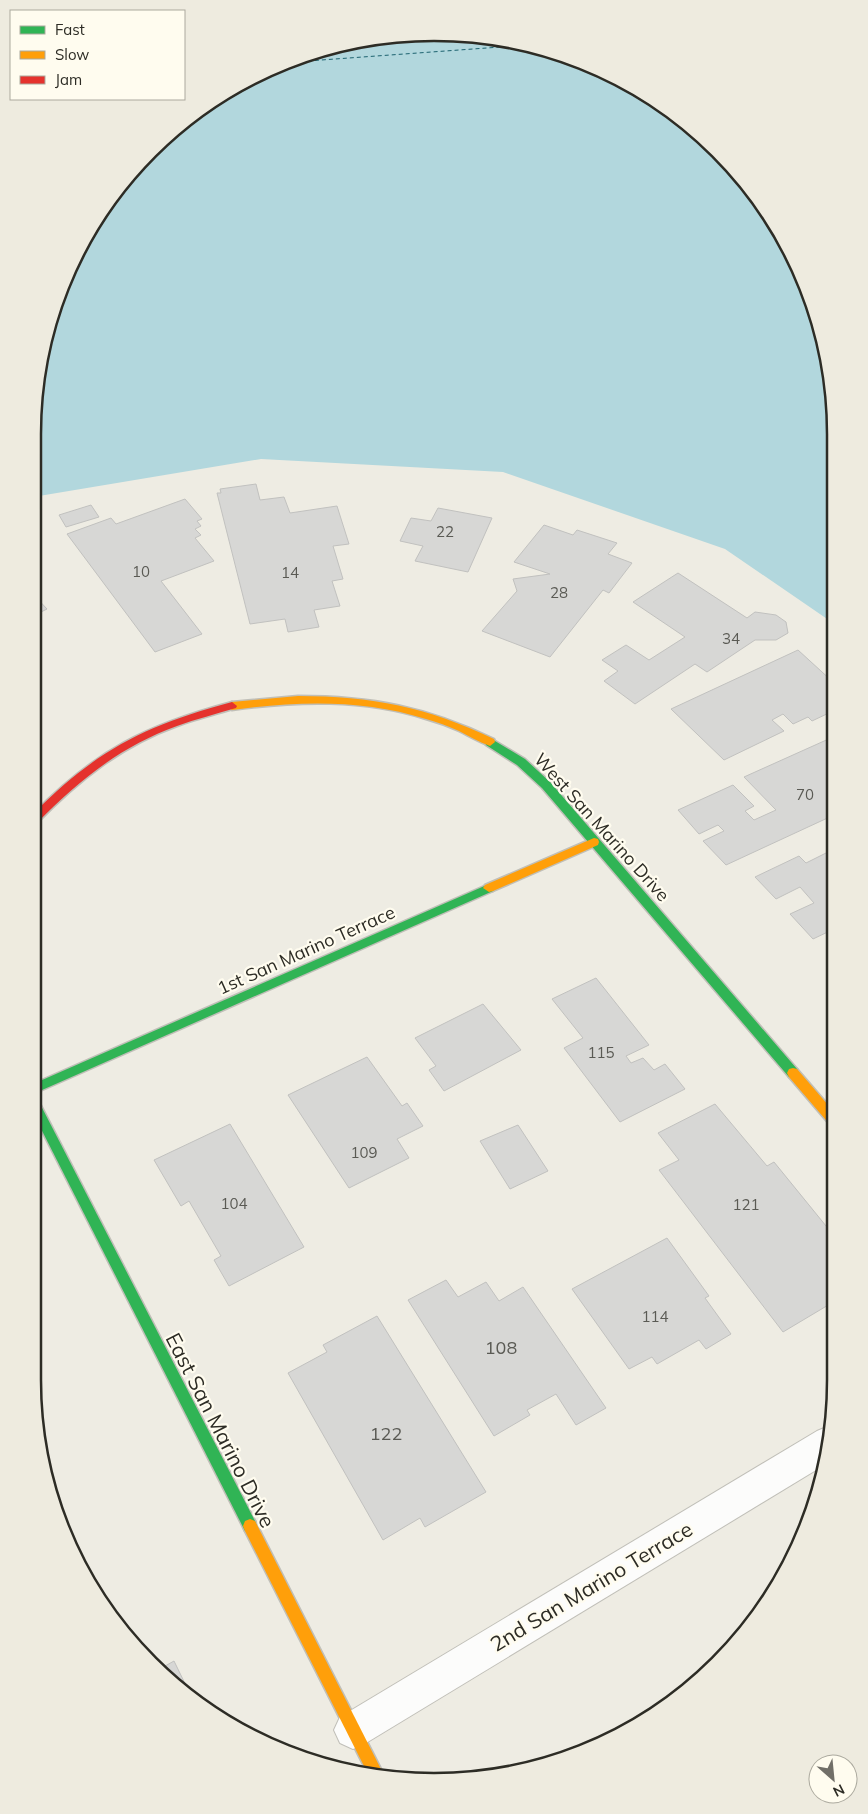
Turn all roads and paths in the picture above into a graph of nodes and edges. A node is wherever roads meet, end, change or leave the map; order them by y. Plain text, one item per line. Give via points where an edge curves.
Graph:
1 (41, 810) edge
2 (594, 842) junction
3 (41, 1086) edge
4 (827, 1113) edge
5 (41, 1120) edge
6 (820, 1448) edge
7 (353, 1730) junction
8 (373, 1767) edge

1 - 2 street, West San Marino Drive via 102,755 146,733 211,711 246,704 288,699 362,701 453,724 509,753 531,771
2 - 3 street, 1st San Marino Terrace
2 - 4 street, West San Marino Drive
5 - 7 street, East San Marino Drive
6 - 7 street, 2nd San Marino Terrace
7 - 8 street, East San Marino Drive

